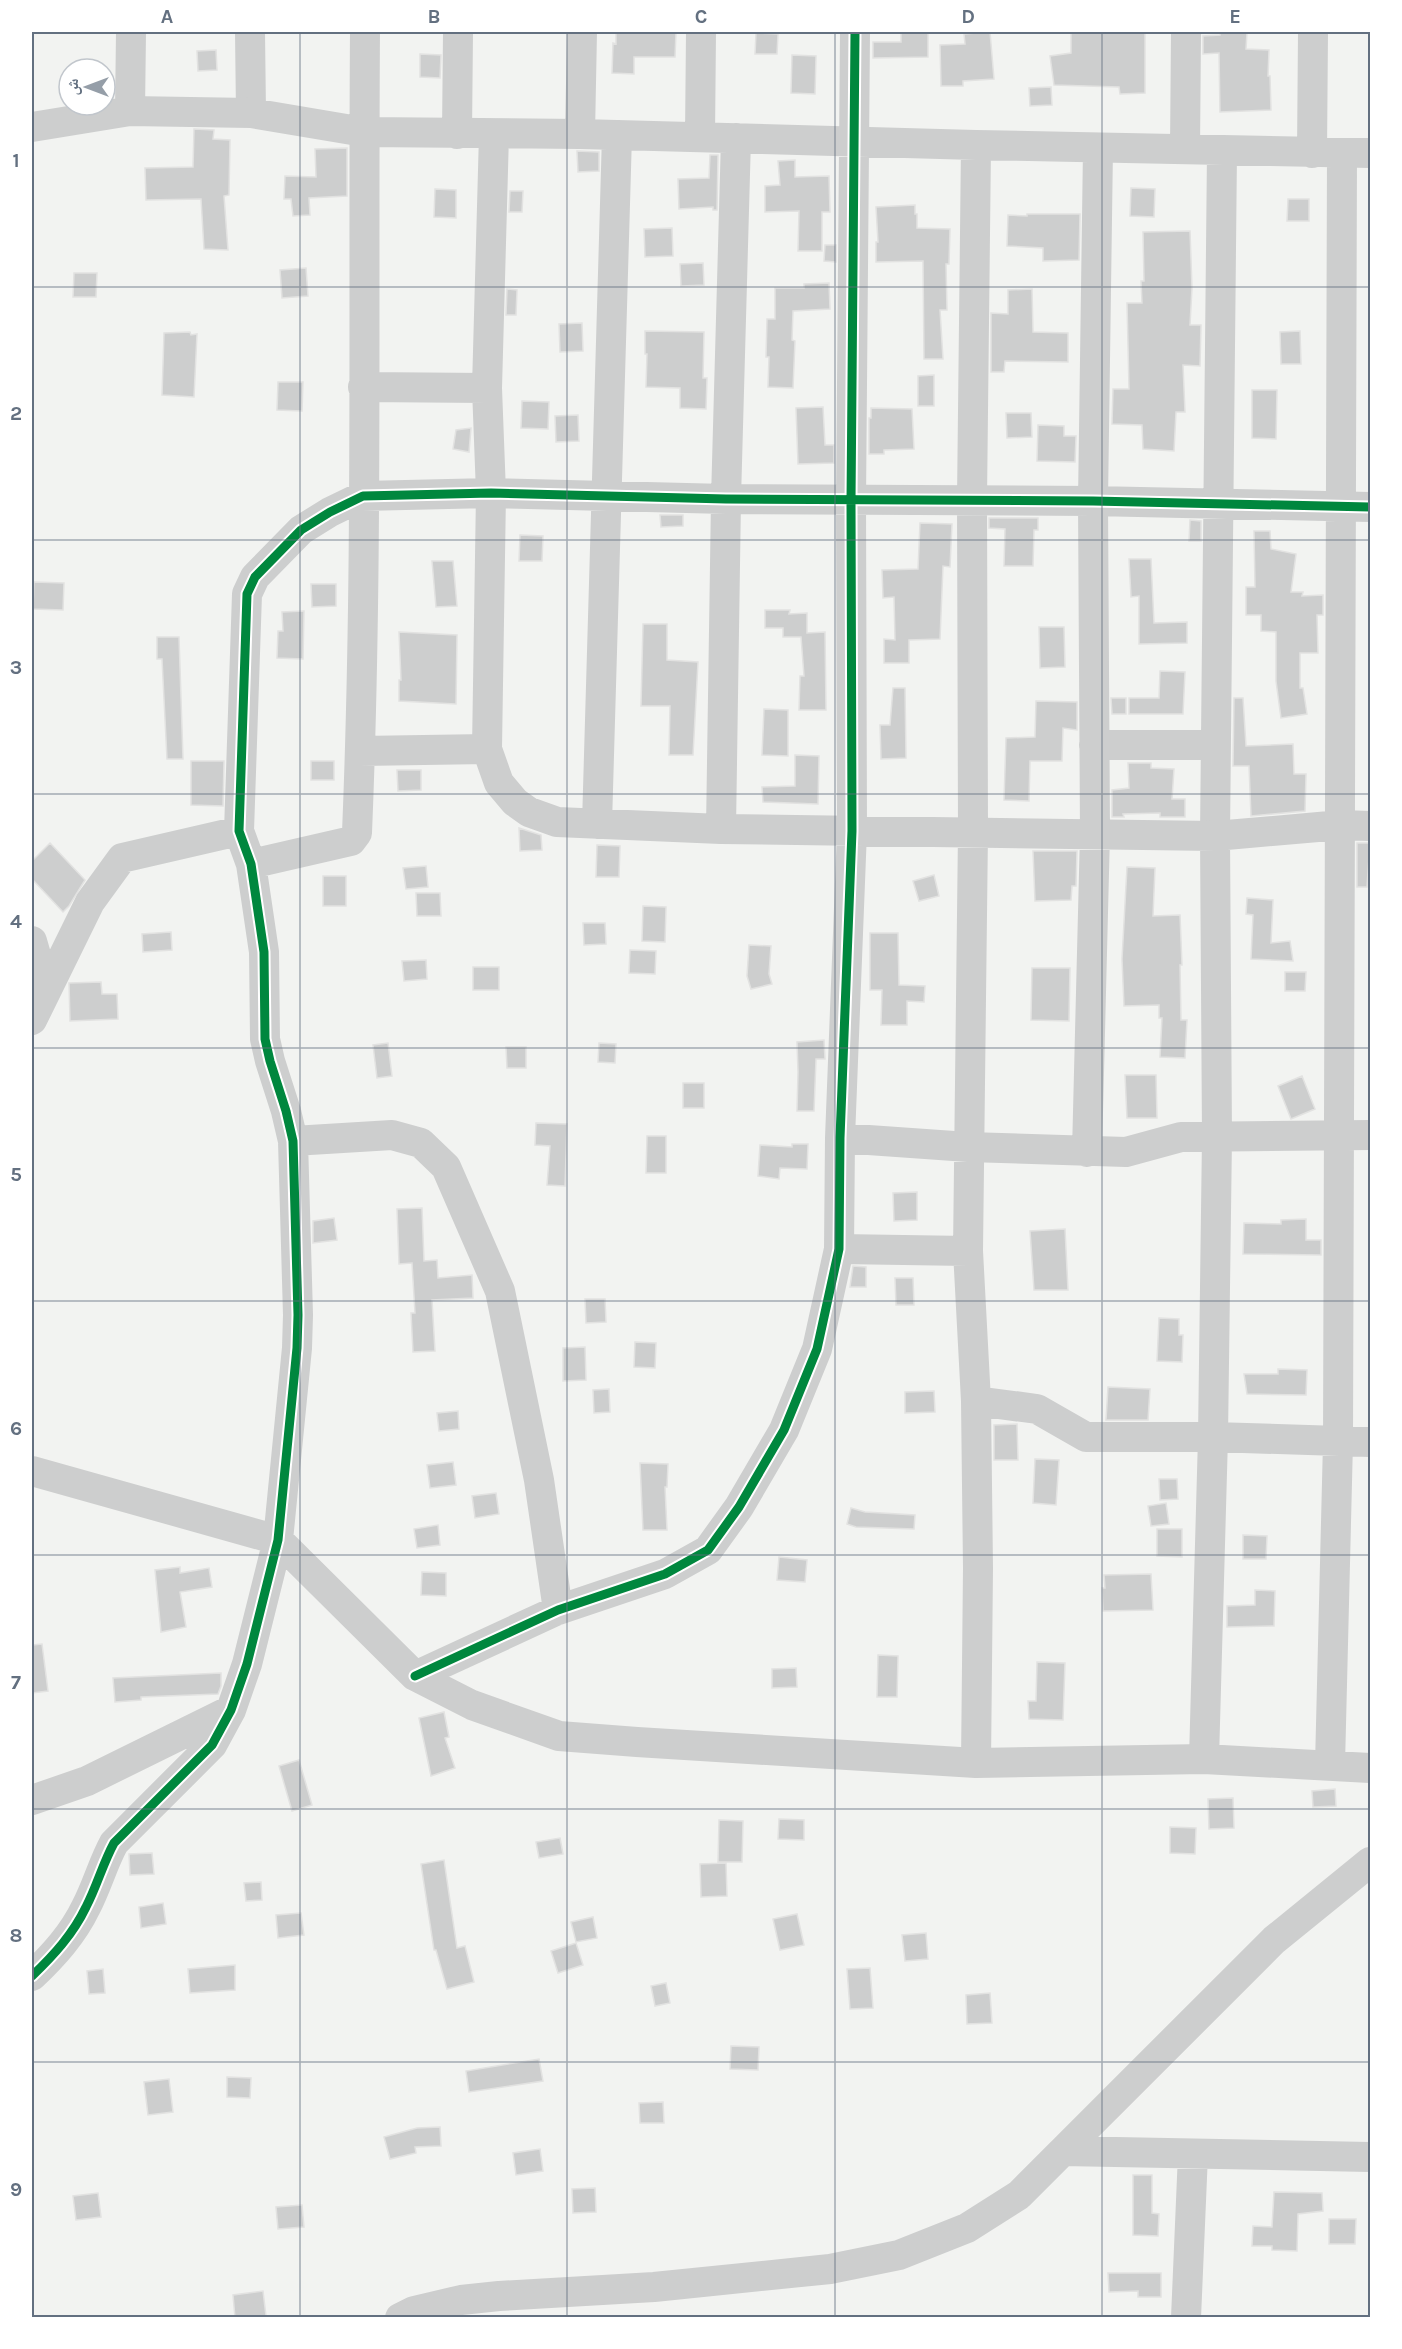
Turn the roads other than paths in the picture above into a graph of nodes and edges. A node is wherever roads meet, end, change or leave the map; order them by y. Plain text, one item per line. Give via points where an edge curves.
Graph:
1 (131, 32) edge
2 (250, 32) edge
3 (365, 32) edge
4 (458, 32) edge
5 (582, 32) edge
6 (701, 32) edge
7 (855, 32) edge
8 (1186, 32) edge
9 (1313, 32) edge
10 (130, 111) junction
11 (251, 113) junction
12 (32, 127) edge
13 (364, 132) junction
14 (457, 134) junction
15 (494, 134) junction
16 (580, 134) junction
17 (617, 135) junction
18 (700, 137) junction
19 (736, 138) junction
20 (852, 141) junction
21 (976, 145) junction
22 (1098, 148) junction
23 (1185, 149) junction
24 (1222, 151) junction
25 (1312, 153) junction
26 (1356, 153) edge
27 (363, 387) junction
28 (487, 388) junction
29 (491, 493) junction
30 (606, 495) junction
31 (363, 496) junction
32 (726, 499) junction
33 (972, 500) junction
34 (851, 501) junction
35 (1093, 501) junction
36 (1217, 504) junction
37 (1340, 507) junction
38 (1371, 507) edge
39 (1094, 745) junction
40 (1215, 745) junction
41 (487, 749) junction
42 (360, 751) junction
43 (597, 825) junction
44 (1341, 825) junction
45 (1371, 826) edge
46 (721, 829) junction
47 (239, 831) junction
48 (852, 831) junction
49 (973, 831) junction
50 (1095, 833) junction
51 (1215, 836) junction
52 (251, 864) junction
53 (32, 942) edge
54 (46, 990) junction
55 (32, 1020) edge
56 (1339, 1135) junction
57 (1371, 1135) edge
58 (1217, 1137) junction
59 (840, 1138) junction
60 (292, 1141) junction
61 (968, 1147) junction
62 (1087, 1152) junction
63 (839, 1249) junction
64 (968, 1251) junction
65 (976, 1401) junction
66 (1213, 1437) junction
67 (1338, 1442) junction
68 (1371, 1442) edge
69 (32, 1471) edge
70 (278, 1540) junction
71 (558, 1611) junction
72 (415, 1676) junction
73 (231, 1710) junction
74 (1204, 1759) junction
75 (976, 1763) junction
76 (1330, 1766) junction
77 (1371, 1768) edge
78 (32, 1800) edge
79 (1371, 1862) edge
80 (32, 1976) edge
81 (1063, 2151) junction
82 (1193, 2154) junction
83 (1371, 2157) edge
84 (400, 2318) edge
85 (1186, 2318) edge

1 - 10 street
2 - 11 street
3 - 13 street
4 - 14 street
5 - 16 street
6 - 18 street
7 - 20 street
8 - 23 street
9 - 25 street
10 - 11 street
10 - 12 street
11 - 13 street
13 - 14 street
13 - 27 street
14 - 15 street
15 - 16 street
15 - 28 street
16 - 17 street
17 - 18 street
17 - 30 street
18 - 19 street
19 - 20 street
19 - 32 street
20 - 21 street
20 - 34 street
21 - 22 street
21 - 33 street
22 - 23 street
22 - 35 street
23 - 24 street
24 - 25 street
24 - 36 street
25 - 26 street
26 - 37 street
27 - 28 street
27 - 31 street
28 - 29 street
29 - 30 street
29 - 31 street
29 - 41 street
30 - 32 street
30 - 43 street
31 - 42 street
31 - 47 street via 301,530 255,577 248,594
32 - 34 street
32 - 46 street
33 - 34 street
33 - 35 street
33 - 49 street
34 - 48 street
35 - 36 street
35 - 39 street
36 - 37 street
36 - 40 street
37 - 38 street
37 - 44 street
39 - 40 street
39 - 50 street
40 - 51 street
41 - 42 street
41 - 43 street via 499,783 529,812 557,822
42 - 52 street via 354,838
43 - 46 street
44 - 45 street
44 - 51 street
44 - 56 street
46 - 48 street
47 - 52 street
47 - 54 street via 122,858 90,902
48 - 49 street
48 - 59 street
49 - 50 street
49 - 61 street
50 - 51 street
50 - 62 street
51 - 58 street
52 - 60 street via 264,952 265,1039
53 - 54 street
54 - 55 street
56 - 57 street
56 - 58 street
56 - 67 street
58 - 62 street via 1181,1137 1126,1152
58 - 66 street
59 - 61 street
59 - 63 street
60 - 70 street via 297,1348
60 - 71 street via 392,1135 421,1143 446,1167 500,1291 539,1480
61 - 62 street
61 - 64 street
63 - 64 street
63 - 71 street via 817,1349 784,1430 739,1507 708,1550 665,1574
64 - 65 street
65 - 66 street via 1037,1409 1086,1437
65 - 75 street
66 - 67 street
66 - 74 street
67 - 68 street
67 - 76 street
69 - 70 street
70 - 72 street
70 - 73 street via 248,1664
71 - 72 street
72 - 75 street via 472,1705 559,1736
73 - 78 street via 87,1781
73 - 80 street via 212,1745 114,1843 71,1933
74 - 75 street
74 - 76 street
76 - 77 street
79 - 81 street via 1274,1940
81 - 82 street
81 - 84 street via 1018,2195 967,2228 899,2255 830,2269 654,2287 461,2300
82 - 83 street
82 - 85 street

